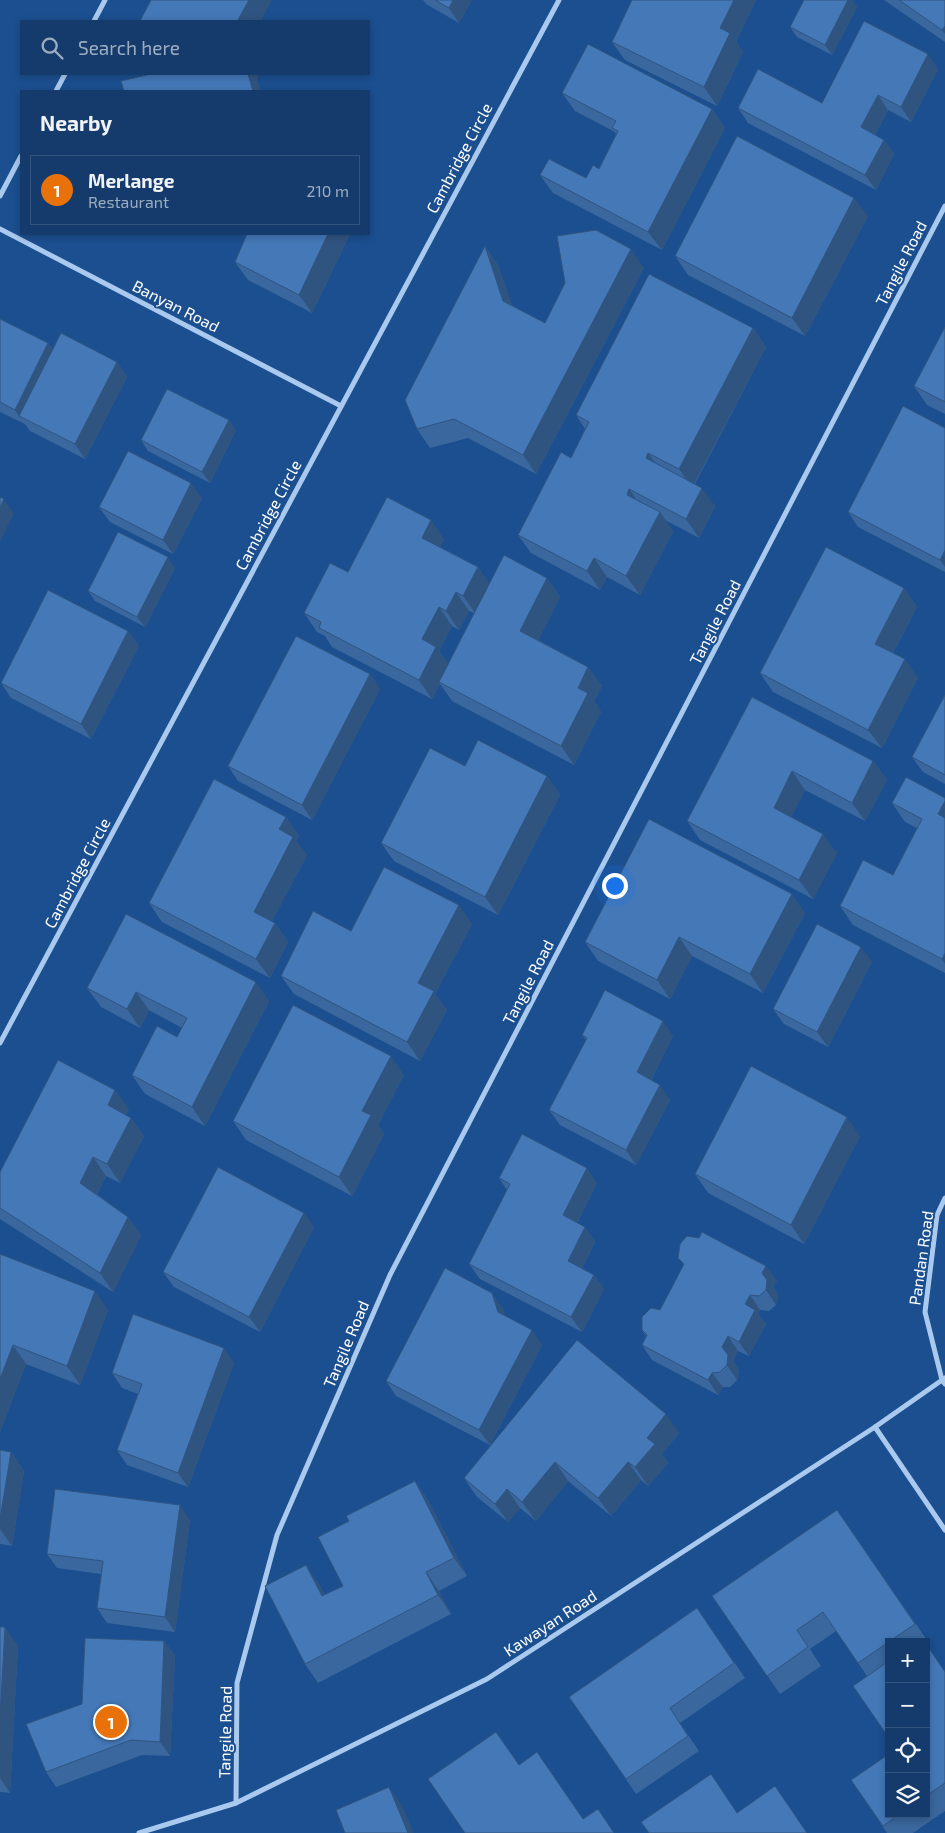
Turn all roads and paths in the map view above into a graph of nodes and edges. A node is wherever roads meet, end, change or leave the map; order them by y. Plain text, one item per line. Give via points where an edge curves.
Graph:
1 (105, 0) edge
2 (559, 0) edge
3 (95, 20) edge
4 (64, 75) edge
5 (57, 90) edge
6 (20, 158) edge
7 (0, 196) edge
8 (945, 206) edge
9 (0, 230) edge
10 (341, 406) junction
11 (0, 1043) edge
12 (945, 1198) edge
13 (944, 1380) edge
14 (875, 1427) junction
15 (945, 1530) edge
16 (236, 1803) junction
17 (139, 1833) edge

1 - 3 street
2 - 10 street, Cambridge Circle
4 - 5 street
6 - 7 street
8 - 16 street, Tangile Road via 390,1275 277,1535 237,1683
9 - 10 street, Banyan Road
10 - 11 street, Cambridge Circle
12 - 13 street, Pandan Road via 937,1214 925,1312
13 - 14 street, Kawayan Road
14 - 15 street
14 - 16 street, Kawayan Road via 487,1679
16 - 17 street, Kawayan Road

